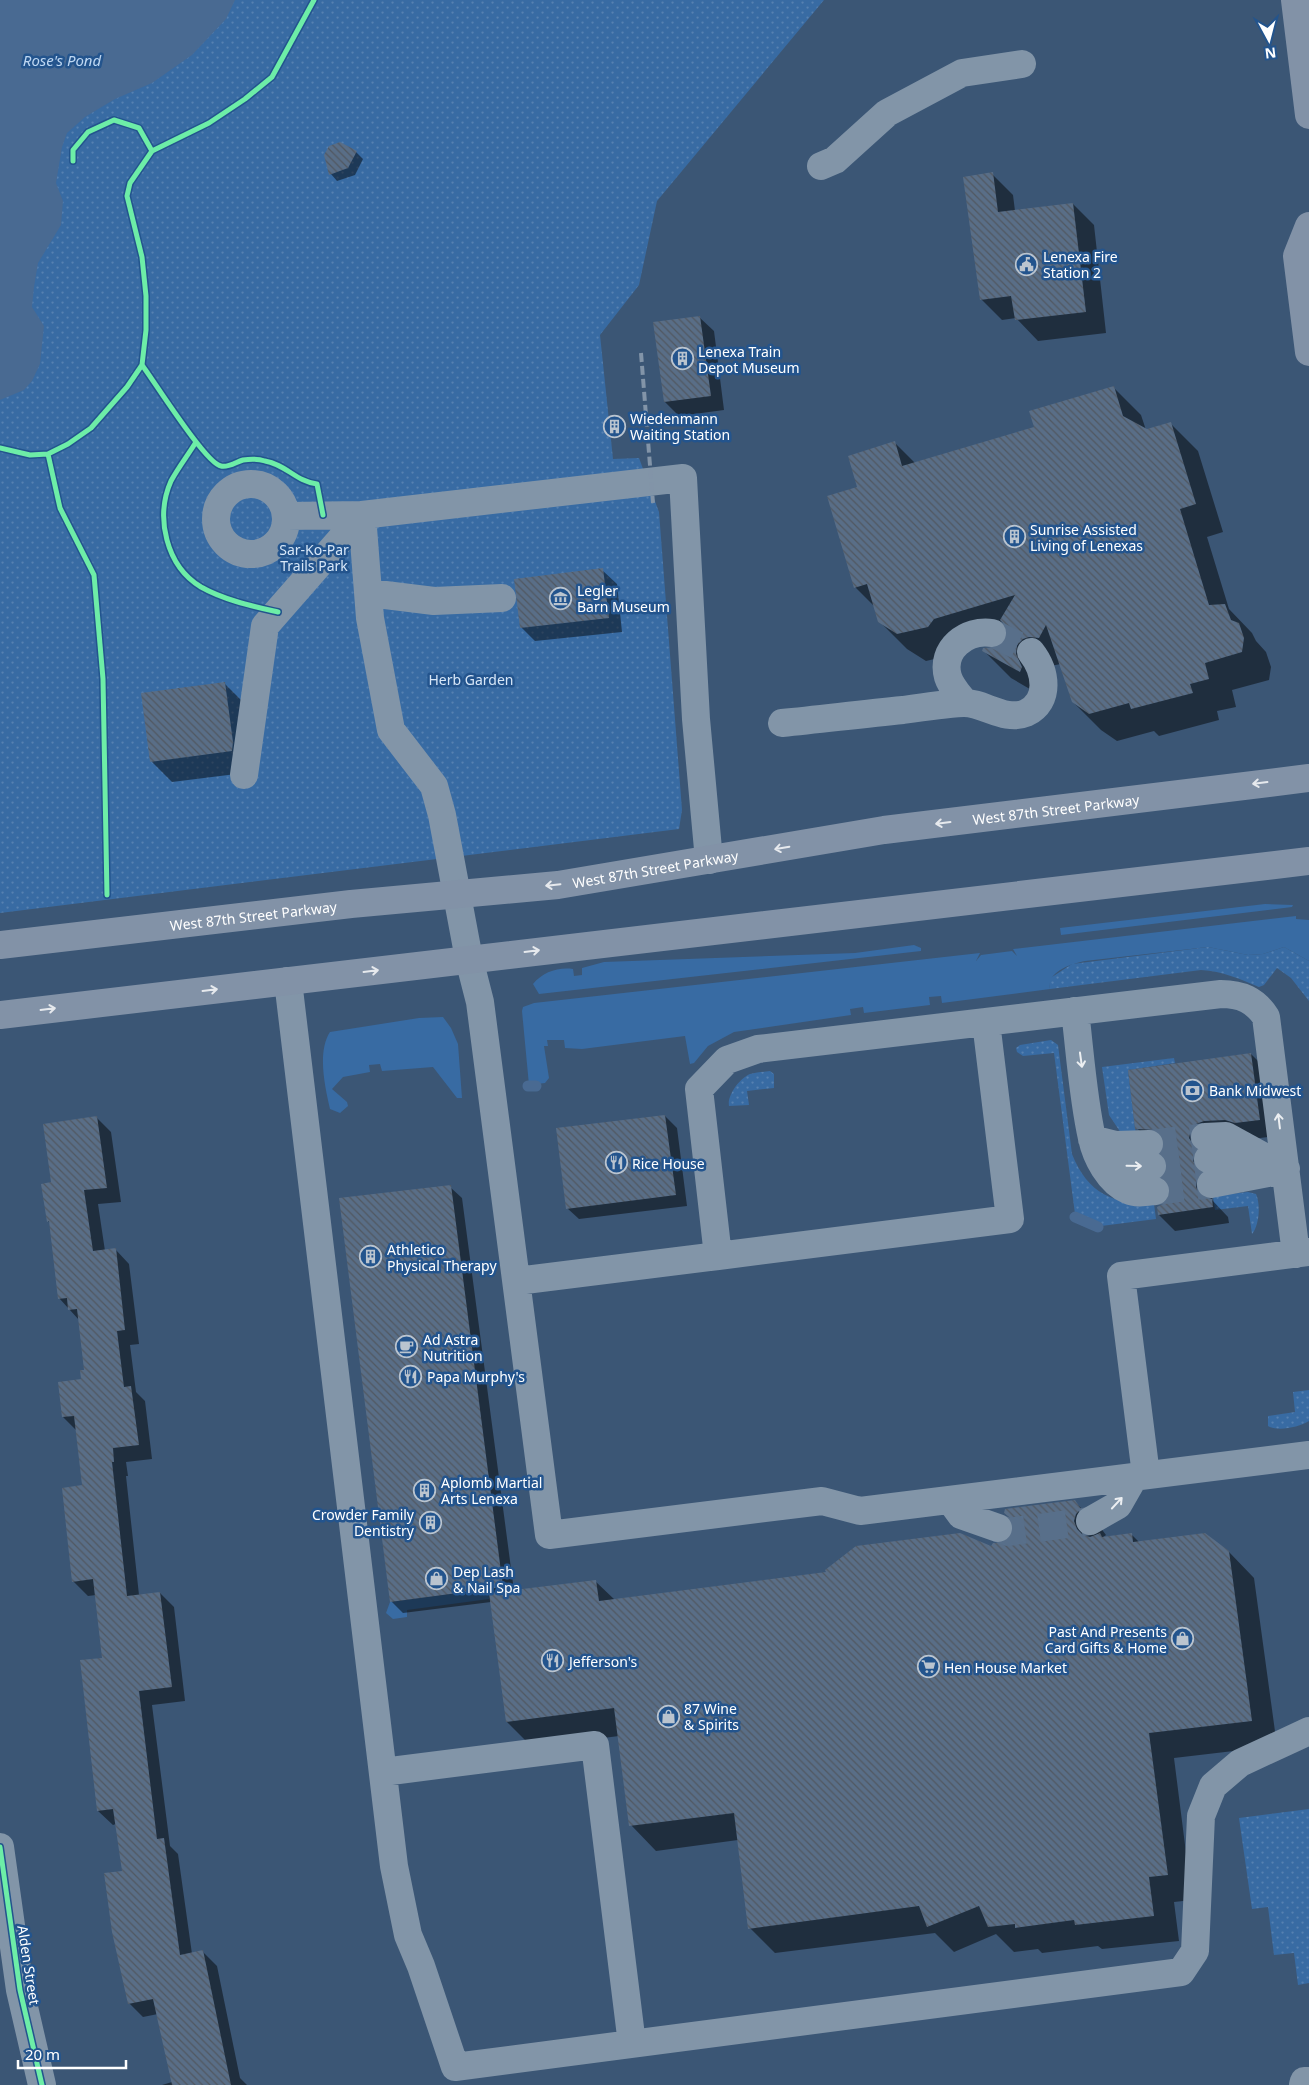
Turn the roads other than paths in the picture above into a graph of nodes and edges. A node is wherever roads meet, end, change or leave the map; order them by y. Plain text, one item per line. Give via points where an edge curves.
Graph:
1 (1301, 15) edge
2 (1022, 64) dead end
3 (1309, 115) edge
4 (821, 166) dead end
5 (1309, 226) edge
6 (1309, 352) edge
7 (362, 515) junction
8 (287, 516) dead end
9 (369, 593) junction
10 (502, 598) dead end
11 (992, 633) tunnel mouth
12 (1031, 652) tunnel mouth
13 (965, 703) junction
14 (782, 723) dead end
15 (244, 775) dead end
16 (1309, 778) edge
17 (709, 860) junction
18 (1309, 861) edge
19 (457, 895) junction
20 (0, 945) edge
21 (469, 958) junction
22 (288, 981) junction
23 (1075, 1012) junction
24 (0, 1015) edge
25 (986, 1022) junction
26 (1092, 1139) junction
27 (1208, 1160) tunnel mouth
28 (1286, 1169) junction
29 (1302, 1253) edge
30 (718, 1256) junction
31 (517, 1281) junction
32 (1309, 1455) edge
33 (1140, 1476) junction
34 (950, 1500) junction
35 (1090, 1521) tunnel mouth
36 (998, 1528) tunnel mouth
37 (1309, 1731) edge
38 (383, 1772) junction
39 (0, 1847) edge
40 (632, 2044) junction
41 (1309, 2080) edge
42 (42, 2085) edge
43 (1303, 2085) edge

1 - 3 main road
2 - 4 street via 962,73 887,114 835,160
5 - 6 main road via 1297,256
7 - 8 street
7 - 9 street
7 - 15 street via 265,626
7 - 17 street via 682,478 696,719
9 - 10 street via 434,601
9 - 19 street via 370,618 391,730 434,786
11 - 13 street via 969,634 956,646 947,663 954,690
12 - 13 street via 1043,673 1042,699 1034,709 1023,714 1004,714
13 - 14 street
16 -> 17 main road, West 87th Street Parkway via 884,830
17 -> 19 main road, West 87th Street Parkway via 558,885
21 -> 18 main road
19 - 20 main road, West 87th Street Parkway via 351,904
19 - 21 street
22 -> 21 main road
21 - 31 street via 480,1002
24 -> 22 main road
22 - 38 street
23 - 25 street
23 -> 26 street
28 -> 23 street via 1266,1017 1260,1007 1235,994 1221,994
25 - 30 street via 758,1049 727,1060 699,1089
25 - 30 street via 1010,1218
26 -> 26 street via 1116,1145 1152,1167 1141,1193 1129,1191 1109,1175
27 - 28 street via 1229,1157
28 - 29 street
29 - 33 street via 1121,1276
30 - 31 street
31 - 34 street via 549,1535 822,1501 860,1511
32 - 33 street
33 - 34 street
35 -> 33 street via 1118,1505
34 - 36 street via 961,1515
37 - 40 street via 1240,1763 1213,1786 1202,1816 1194,1951 1181,1972
38 - 40 street via 394,1866 408,1935 455,2067
38 - 40 street via 595,1744
39 - 42 street, Alden Street via 20,1990
41 - 43 street

